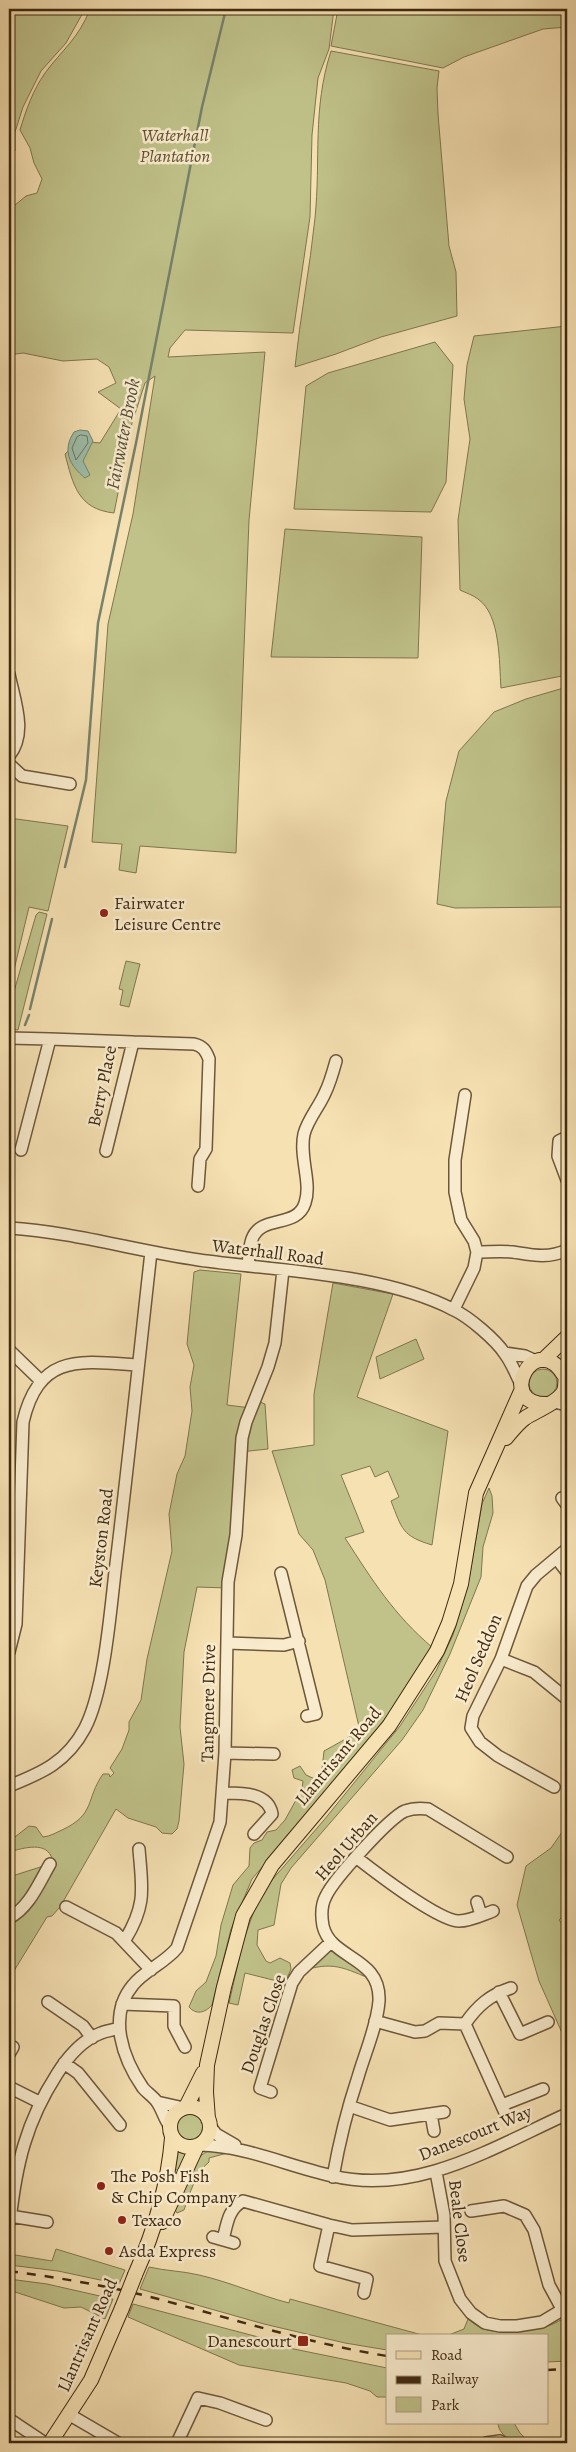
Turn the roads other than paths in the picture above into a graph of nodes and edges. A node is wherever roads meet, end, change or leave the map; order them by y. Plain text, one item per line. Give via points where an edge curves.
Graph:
1 (9, 674) edge
2 (9, 756) edge
3 (9, 764) edge
4 (70, 784) dead end
5 (9, 1038) edge
6 (50, 1039) junction
7 (132, 1042) junction
8 (336, 1061) dead end
9 (465, 1095) dead end
10 (560, 1138) edge
11 (22, 1150) dead end
12 (106, 1151) dead end
13 (567, 1180) edge
14 (198, 1186) dead end
15 (9, 1228) edge
16 (567, 1250) edge
17 (151, 1252) junction
18 (476, 1252) junction
19 (248, 1266) junction
20 (283, 1270) junction
21 (454, 1310) junction
22 (567, 1337) edge
23 (9, 1350) edge
24 (505, 1353) junction
25 (539, 1361) junction
26 (138, 1365) junction
27 (566, 1375) edge
28 (41, 1381) junction
29 (521, 1387) junction
30 (556, 1404) edge
31 (487, 1464) junction
32 (567, 1550) edge
33 (557, 1558) junction
34 (567, 1572) edge
35 (281, 1573) dead end
36 (299, 1641) junction
37 (227, 1643) junction
38 (9, 1652) edge
39 (501, 1659) junction
40 (567, 1699) edge
41 (307, 1716) dead end
42 (225, 1753) junction
43 (274, 1754) dead end
44 (9, 1786) edge
45 (554, 1787) dead end
46 (223, 1793) junction
47 (254, 1834) dead end
48 (140, 1849) dead end
49 (507, 1857) dead end
50 (357, 1858) junction
51 (50, 1864) dead end
52 (477, 1902) dead end
53 (66, 1906) dead end
54 (493, 1911) dead end
55 (481, 1915) junction
56 (9, 1918) edge
57 (125, 1940) junction
58 (331, 1942) junction
59 (151, 1970) junction
60 (511, 1988) dead end
61 (499, 1992) junction
62 (48, 2002) dead end
63 (122, 2004) junction
64 (375, 2021) junction
65 (548, 2022) dead end
66 (465, 2024) junction
67 (119, 2028) junction
68 (92, 2038) junction
69 (185, 2047) dead end
70 (64, 2063) junction
71 (207, 2065) junction
72 (9, 2087) edge
73 (543, 2089) dead end
74 (271, 2092) dead end
75 (39, 2102) junction
76 (157, 2102) junction
77 (502, 2105) junction
78 (349, 2106) junction
79 (185, 2108) junction
80 (444, 2112) dead end
81 (431, 2114) junction
82 (567, 2114) edge
83 (507, 2117) dead end
84 (209, 2122) junction
85 (120, 2125) dead end
86 (434, 2130) dead end
87 (171, 2132) junction
88 (199, 2146) junction
89 (248, 2151) junction
90 (436, 2172) junction
91 (333, 2176) junction
92 (12, 2187) edge
93 (471, 2211) dead end
94 (10, 2219) edge
95 (47, 2222) dead end
96 (329, 2225) junction
97 (444, 2227) junction
98 (150, 2239) junction
99 (223, 2240) dead end
100 (364, 2293) dead end
101 (565, 2308) edge
102 (70, 2415) junction
103 (9, 2419) edge
104 (266, 2420) dead end
105 (483, 2440) edge
106 (500, 2441) dead end
107 (45, 2443) edge
108 (50, 2443) edge
109 (118, 2443) edge
110 (177, 2443) edge

1 - 2 street via 19,730 17,743
3 - 4 street via 22,776
5 - 6 street, Berry Place
6 - 7 street, Berry Place
6 - 11 street
7 - 12 street, Berry Place
7 - 14 street via 194,1044 207,1052 206,1149 200,1159
8 - 19 street via 325,1094 304,1133 306,1202 298,1215 260,1228 252,1239
9 - 18 street via 455,1160 455,1192 461,1220 474,1241
10 - 13 street via 558,1156
15 - 17 street, Waterhall Road via 60,1233
16 - 18 street via 537,1256
17 - 19 street, Waterhall Road
17 - 26 street, Keyston Road
18 - 21 street via 474,1268
19 - 20 street, Waterhall Road
20 - 21 street, Waterhall Road via 380,1285
20 - 37 street, Tangmere Drive via 275,1343 242,1438 236,1535 228,1582
21 - 24 street, Waterhall Road
22 - 25 main road, Llantrisant Road
23 - 28 street
24 - 25 street
24 - 29 street, Waterhall Road
25 - 27 main road, Llantrisant Road via 556,1365
25 - 29 main road, Llantrisant Road via 524,1370
26 - 28 street via 76,1362
26 - 44 street, Keyston Road via 109,1618 92,1709 85,1728 60,1762
27 - 30 main road, Llantrisant Road via 564,1391
28 - 38 street via 27,1403 23,1422 17,1617
29 - 30 main road via 532,1402
29 - 31 main road, Llantrisant Road
30 - 31 main road, Llantrisant Road via 516,1426
31 - 71 main road, Llantrisant Road via 476,1493 461,1584 437,1652 389,1726 272,1865 257,1888 243,1916
32 - 33 street, Heol Seddon
33 - 34 street
33 - 39 street, Heol Seddon via 527,1586
35 - 36 street via 280,1586
36 - 37 street via 284,1645
36 - 41 street via 316,1714
37 - 42 street, Tangmere Drive
39 - 40 street via 534,1672
39 - 45 street, Heol Seddon via 473,1716 471,1728 480,1742 498,1756
42 - 43 street via 261,1760
42 - 46 street, Tangmere Drive
46 - 47 street via 255,1795 271,1809 272,1814
46 - 59 street, Tangmere Drive via 218,1829 183,1937 168,1959
48 - 57 street via 143,1897 137,1921
49 - 50 street, Heol Urban via 428,1809 416,1808 393,1818
50 - 55 street via 394,1887 450,1920
50 - 58 street, Heol Urban via 330,1888 323,1904 324,1927
51 - 56 street via 25,1906
52 - 55 street
53 - 57 street
54 - 55 street
57 - 59 street
58 - 64 street via 370,1972 379,1994
58 - 74 street, Douglas Close via 292,1982 260,2088
59 - 63 street, Tangmere Drive via 133,1984
60 - 61 street
61 - 65 street via 520,2034
61 - 66 street via 476,2007
62 - 68 street via 83,2026
63 - 67 street, Tangmere Drive
63 - 69 street via 174,2006 174,2026
64 - 66 street via 415,2032 425,2031 439,2023
64 - 78 street
66 - 77 street
67 - 68 street
67 - 76 street, Tangmere Drive via 123,2052 130,2067 144,2090
68 - 70 street via 78,2047
70 - 75 street
70 - 85 street via 78,2073 102,2111
71 - 79 main road, Llantrisant Road
71 - 84 main road, Llantrisant Road
72 - 75 street
73 - 77 street
75 - 92 street via 21,2150
76 - 79 street
76 - 87 street, Tangmere Drive
77 - 83 street
78 - 81 street via 390,2120
78 - 91 street
79 - 84 main road via 198,2109
79 - 87 main road via 174,2115
80 - 81 street
81 - 86 street
82 - 90 street, Danescourt Way
84 - 88 main road via 205,2141
84 - 89 street, Danescourt Way via 216,2134
87 - 88 main road via 179,2144
87 - 98 main road, Llantrisant Road via 168,2182
88 - 89 street, Danescourt Way
88 - 98 main road, Llantrisant Road via 164,2219
89 - 91 street, Danescourt Way
90 - 91 street, Danescourt Way via 364,2181
90 - 97 street, Beale Close
92 - 94 street
93 - 101 street via 504,2206 525,2215 534,2230 549,2285
94 - 95 street
96 - 97 street via 370,2231
96 - 99 street via 243,2201 229,2215
96 - 100 street via 320,2266 367,2279
97 - 101 street, Beale Close via 445,2261 451,2280 471,2313 485,2323 500,2326 542,2322
98 - 102 main road, Llantrisant Road, bridge via 91,2380
102 - 108 main road, Llantrisant Road
102 - 109 street
103 - 107 street
104 - 110 street via 198,2398
105 - 106 street

